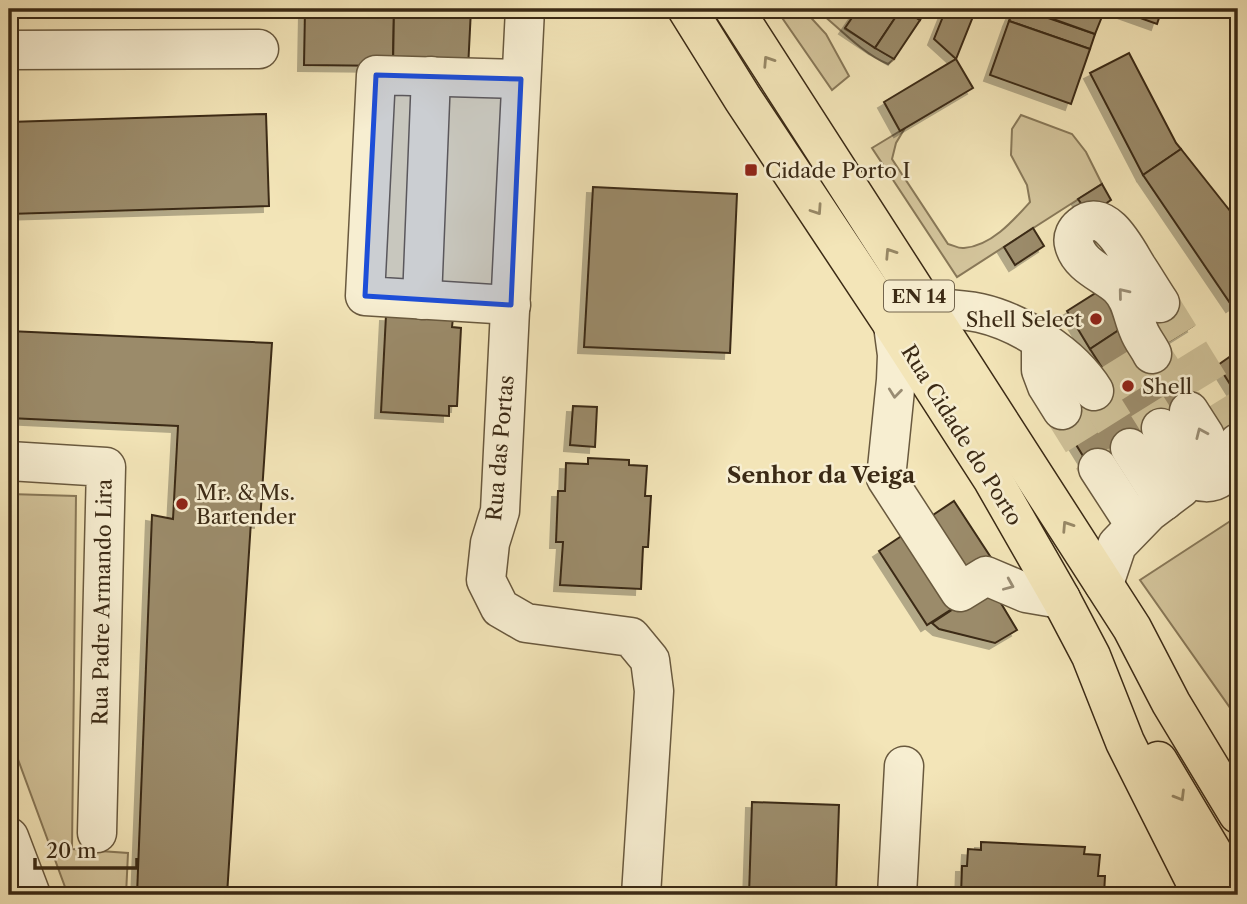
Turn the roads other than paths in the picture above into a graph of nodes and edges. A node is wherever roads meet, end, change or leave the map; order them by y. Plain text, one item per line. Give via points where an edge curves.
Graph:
1 (525, 9) edge
2 (687, 9) edge
3 (734, 9) edge
4 (259, 49) dead end
5 (9, 50) edge
6 (431, 76) junction
7 (522, 79) junction
8 (422, 300) junction
9 (1160, 303) tunnel mouth
10 (510, 305) junction
11 (909, 316) junction
12 (1144, 347) tunnel mouth
13 (1086, 387) tunnel mouth
14 (1237, 434) edge
15 (9, 461) edge
16 (1098, 468) tunnel mouth
17 (1177, 489) junction
18 (1135, 525) junction
19 (1104, 584) junction
20 (1061, 599) junction
21 (1132, 628) junction
22 (1091, 656) junction
23 (1238, 765) edge
24 (904, 766) dead end
25 (1238, 814) edge
26 (97, 833) dead end
27 (9, 837) edge
28 (32, 895) edge
29 (641, 895) edge
30 (897, 895) edge
31 (1202, 895) edge
32 (1238, 895) edge

1 - 7 street, Rua das Portas
2 -> 11 main road, Rua Cidade do Porto / EN 14 via 743,99
11 -> 3 main road, Rua Cidade do Porto / EN 14
4 - 5 street
6 - 7 street
6 - 8 street
6 - 8 street via 376,75 365,296
7 - 10 street, Rua das Portas
8 - 10 street
12 -> 9 street via 1130,303 1121,289 1079,255 1073,243 1076,230 1086,222 1108,225
10 - 29 street, Rua das Portas via 500,511 486,580 500,608 526,623 631,636 650,660 654,691
11 - 13 street via 967,310 1009,322 1077,367
19 -> 11 main road, Rua Cidade do Porto / EN 14
11 - 20 main road, Rua Cidade do Porto / EN 14 via 993,480
11 -> 20 street via 897,355 886,478 960,592 986,576 1026,593
14 - 17 street via 1232,467 1210,483 1200,481
15 - 26 street, Rua Padre Armando Lira via 106,467
16 - 18 street
17 -> 17 street via 1206,449 1205,436 1160,429
17 - 18 street
18 - 19 street via 1117,545
19 - 21 main road, Rua Cidade do Porto
20 - 22 main road, Rua Cidade do Porto / EN 14
21 - 23 main road, Rua Cidade do Porto
21 - 25 main road, Rua Cidade do Porto
22 - 31 main road, Rua Cidade do Porto via 1125,742
22 -> 32 main road, Rua Cidade do Porto
24 - 30 street
27 - 28 street

